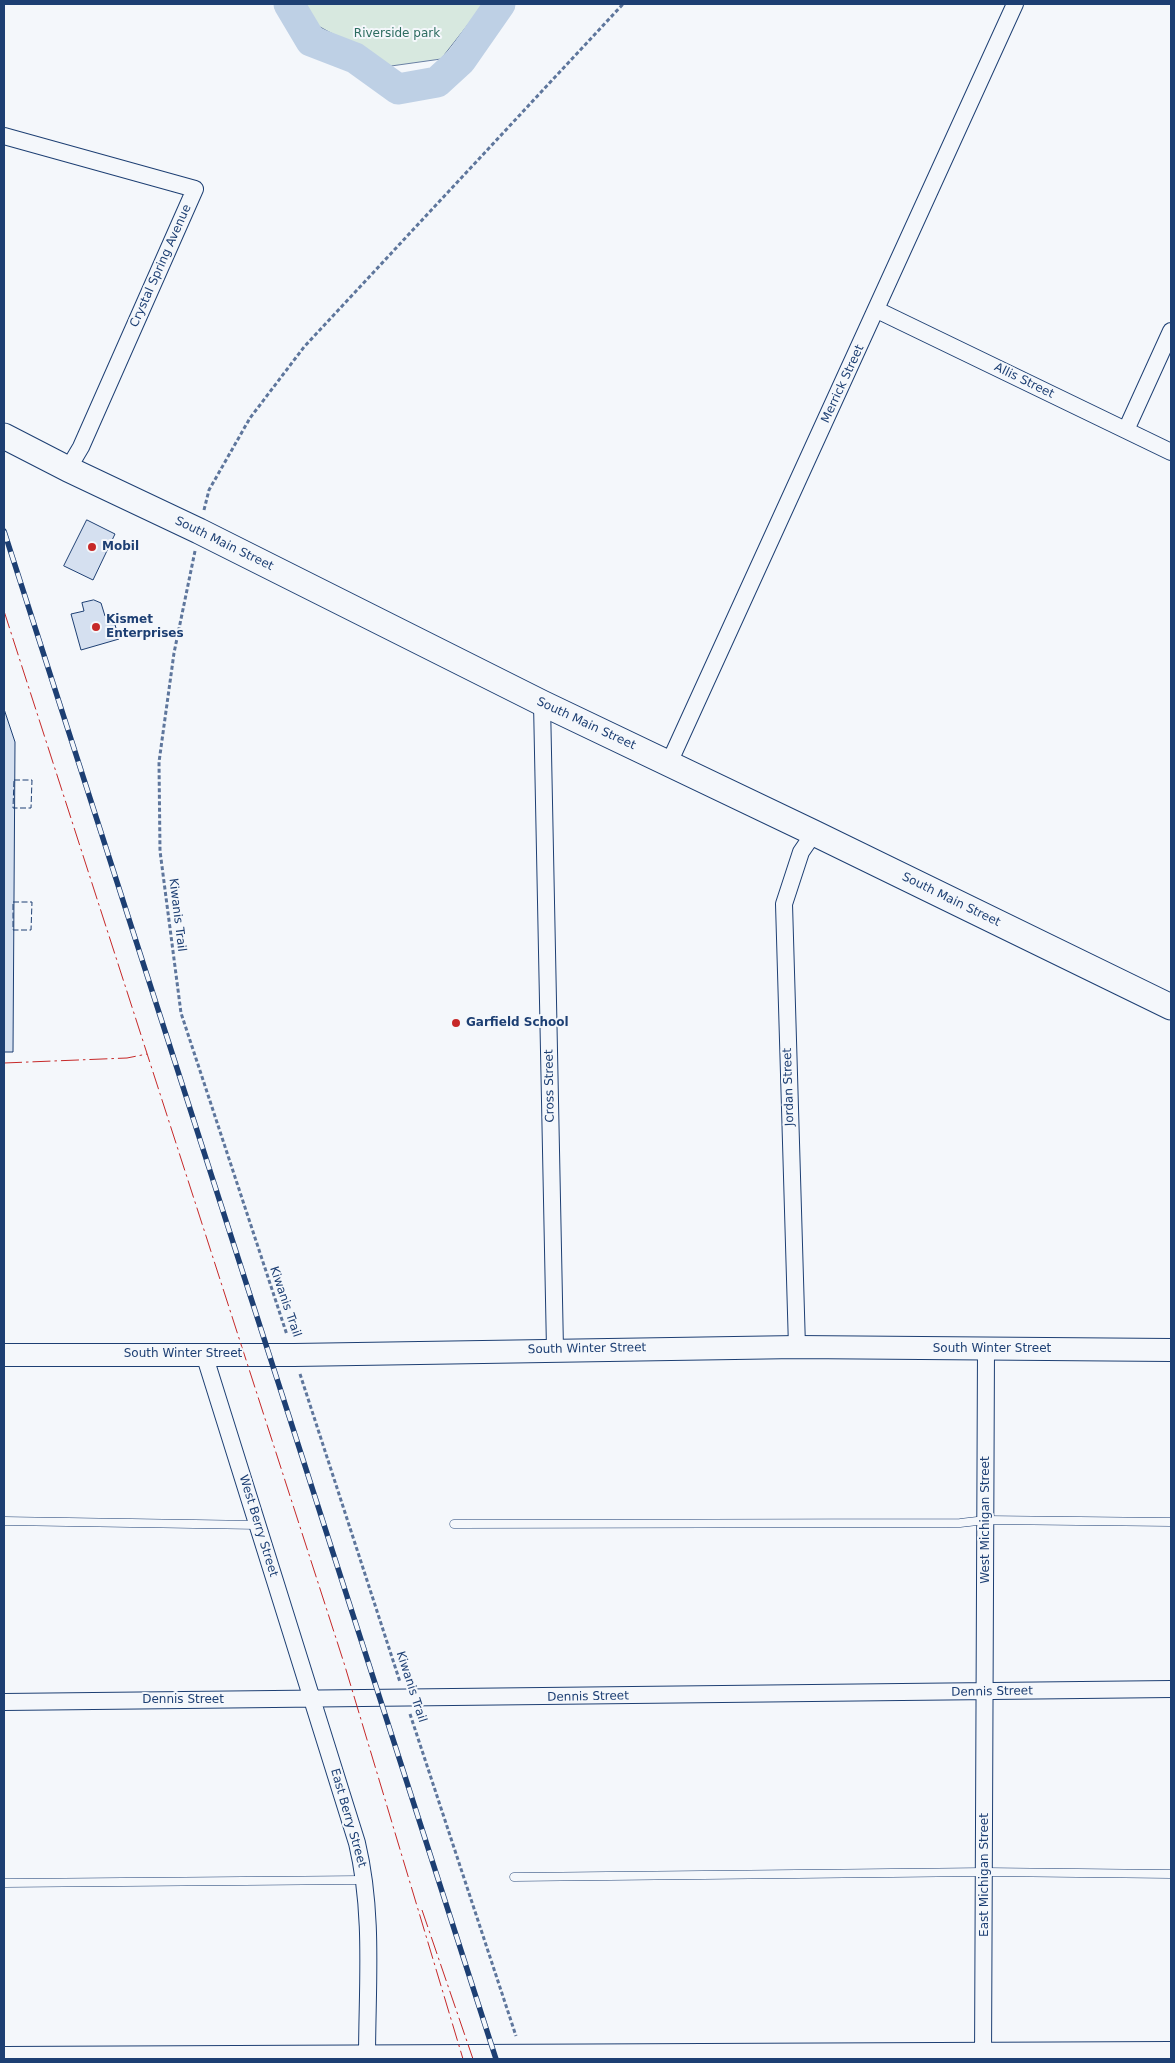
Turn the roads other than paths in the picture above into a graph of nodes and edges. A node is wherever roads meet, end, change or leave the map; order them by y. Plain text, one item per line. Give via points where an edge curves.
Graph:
1 (1015, 4) edge
2 (4, 136) edge
3 (877, 310) junction
4 (1171, 331) edge
5 (1126, 430) junction
6 (4, 436) edge
7 (1171, 452) edge
8 (68, 469) junction
9 (542, 703) junction
10 (669, 763) junction
11 (814, 832) junction
12 (1171, 1008) edge
13 (797, 1347) junction
14 (986, 1349) junction
15 (555, 1350) junction
16 (1171, 1350) edge
17 (204, 1354) junction
18 (4, 1355) edge
19 (986, 1520) junction
20 (4, 1521) edge
21 (1171, 1522) edge
22 (454, 1524) dead end
23 (258, 1526) junction
24 (1171, 1689) edge
25 (986, 1692) junction
26 (312, 1699) junction
27 (4, 1702) edge
28 (985, 1872) junction
29 (1171, 1874) edge
30 (514, 1876) dead end
31 (366, 1880) junction
32 (4, 1883) edge
33 (1171, 2050) edge
34 (4, 2055) edge
35 (983, 2055) edge
36 (366, 2056) edge

1 - 3 street, Merrick Street
2 - 8 street, Crystal Spring Avenue via 195,189
3 - 5 street, Allis Street
3 - 10 street, Merrick Street
4 - 5 street
5 - 7 street, Allis Street
6 - 8 main road, South Main Street
8 - 9 main road, South Main Street
9 - 10 main road, South Main Street
9 - 15 street, Cross Street
10 - 11 main road, South Main Street
11 - 12 main road, South Main Street
11 - 13 street, Jordan Street via 801,852 784,904
13 - 14 street, South Winter Street
13 - 15 street, South Winter Street
14 - 16 street, South Winter Street
14 - 19 street, West Michigan Street
15 - 17 street, South Winter Street
17 - 18 street, South Winter Street
17 - 23 street, West Berry Street
19 - 21 lane
19 - 22 lane via 960,1523
19 - 25 street, West Michigan Street
20 - 23 lane
23 - 26 street, West Berry Street
24 - 25 street, Dennis Street
25 - 26 street, Dennis Street
25 - 28 street, East Michigan Street
26 - 27 street, Dennis Street
26 - 31 street, East Berry Street
28 - 29 lane
28 - 30 lane
28 - 35 street, East Michigan Street
31 - 32 lane
31 - 36 street, East Berry Street via 369,1914
33 - 35 street
34 - 36 street
35 - 36 street via 522,2053

